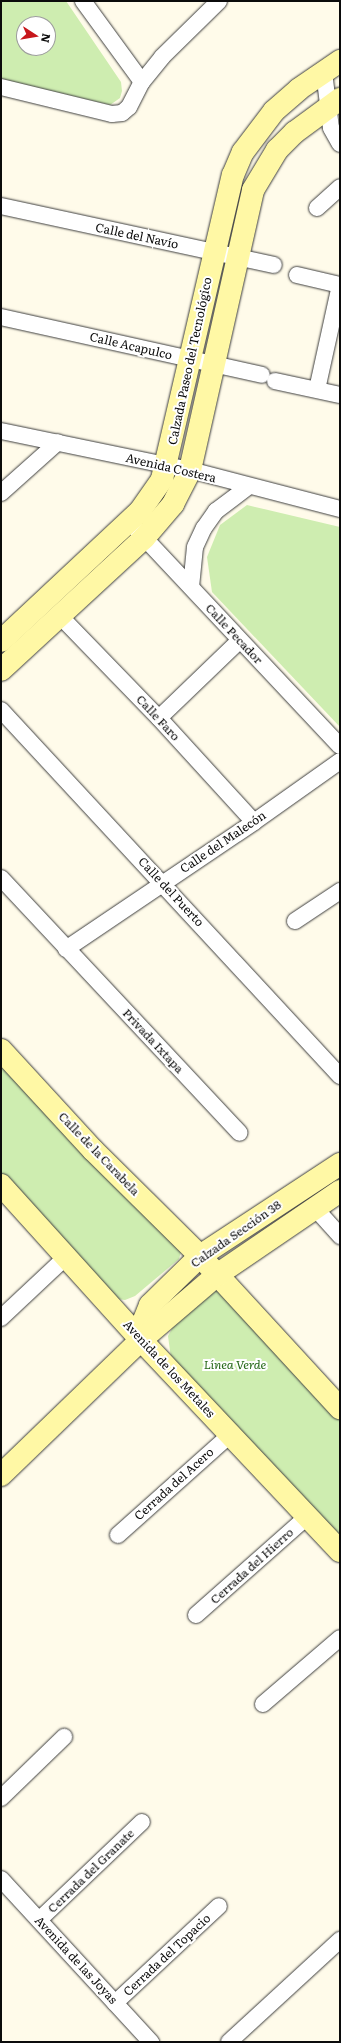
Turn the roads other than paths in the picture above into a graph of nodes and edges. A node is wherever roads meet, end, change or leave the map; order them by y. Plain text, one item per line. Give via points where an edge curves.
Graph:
1 (83, 1) edge
2 (218, 1) edge
3 (332, 67) edge
4 (142, 82) junction
5 (1, 87) edge
6 (334, 103) edge
7 (340, 144) edge
8 (340, 187) edge
9 (1, 206) edge
10 (317, 208) dead end
11 (214, 252) junction
12 (237, 257) junction
13 (274, 265) dead end
14 (297, 275) dead end
15 (340, 285) edge
16 (1, 317) edge
17 (192, 360) junction
18 (213, 365) junction
19 (317, 390) junction
20 (340, 395) edge
21 (1, 431) edge
22 (58, 442) junction
23 (167, 466) junction
24 (190, 470) junction
25 (248, 487) junction
26 (1, 493) edge
27 (340, 509) edge
28 (129, 521) junction
29 (144, 538) junction
30 (191, 587) junction
31 (60, 616) junction
32 (1, 641) edge
33 (239, 641) junction
34 (1, 670) edge
35 (1, 710) edge
36 (159, 718) junction
37 (340, 746) edge
38 (340, 761) edge
39 (254, 822) junction
40 (1, 878) edge
41 (163, 883) junction
42 (340, 890) edge
43 (294, 921) dead end
44 (66, 948) junction
45 (1, 1050) edge
46 (340, 1076) edge
47 (240, 1133) dead end
48 (340, 1164) edge
49 (1, 1185) edge
50 (340, 1191) edge
51 (315, 1208) junction
52 (340, 1236) edge
53 (67, 1256) junction
54 (200, 1256) junction
55 (217, 1275) junction
56 (1, 1318) edge
57 (141, 1340) junction
58 (340, 1408) edge
59 (231, 1434) junction
60 (1, 1475) edge
61 (308, 1516) junction
62 (118, 1535) dead end
63 (340, 1551) edge
64 (196, 1615) dead end
65 (340, 1638) edge
66 (263, 1704) dead end
67 (64, 1737) dead end
68 (1, 1798) edge
69 (142, 1822) dead end
70 (1, 1879) edge
71 (219, 1906) dead end
72 (39, 1920) junction
73 (340, 1940) edge
74 (115, 2003) junction
75 (150, 2042) edge
76 (229, 2042) edge

1 - 4 street
2 - 4 street via 167,52
3 - 6 street
3 - 11 street, Calzada Paseo del Tecnológico via 274,111 243,152 225,203
4 - 5 street via 129,107 122,113 112,114
6 - 7 street via 331,128
6 - 12 street, Calzada Paseo del Tecnológico via 295,132 277,150 263,171 253,190
8 - 10 street
9 - 11 street, Calle del Navío
11 - 12 street, Calle del Navío
11 - 17 street, Calzada Paseo del Tecnológico
12 - 13 street, Calle del Navío
12 - 18 street, Calzada Paseo del Tecnológico
14 - 15 street
15 - 19 street
16 - 17 street, Calle Acapulco
17 - 18 street, Calle Acapulco
17 - 23 street, Calzada Paseo del Tecnológico
18 - 19 street, Calle Acapulco
18 - 24 street, Calzada Paseo del Tecnológico
19 - 20 street, Calle Acapulco
21 - 22 street, Avenida Costera
22 - 23 street, Avenida Costera
22 - 26 street
23 - 24 street, Avenida Costera
23 - 28 street, Calzada Paseo del Tecnológico via 152,495
24 - 25 street, Avenida Costera
24 - 29 street, Calzada Paseo del Tecnológico via 173,504
25 - 27 street, Avenida Costera
25 - 30 street via 216,511 204,528 194,553
28 - 29 street, Calle Pecador
28 - 32 street, Calzada Paseo del Tecnológico
29 - 30 street, Calle Pecador
29 - 31 street, Calzada Paseo del Tecnológico
30 - 33 street, Calle Pecador
31 - 34 street, Calzada Paseo del Tecnológico
31 - 36 street, Calle Faro
33 - 36 street
33 - 37 street, Calle Pecador
35 - 41 street, Calle del Puerto
36 - 39 street, Calle Faro
38 - 39 street, Calle del Malecón
39 - 41 street, Calle del Malecón
40 - 44 street, Privada Ixtapa
41 - 44 street, Calle del Malecón
41 - 46 street, Calle del Puerto
42 - 43 street
44 - 47 street, Privada Ixtapa
45 - 54 street, Calle de la Carabela via 93,1150
48 - 54 street, Calzada Sección 38
49 - 53 street, Avenida de los Metales
50 - 51 street, Calzada Sección 38
51 - 52 street
51 - 55 street, Calzada Sección 38
53 - 56 street
53 - 57 street, Avenida de los Metales
54 - 55 street, Calle de la Carabela
54 - 57 street, Calzada Sección 38 via 150,1305 144,1320
55 - 57 street, Calzada Sección 38
55 - 58 street, Calle de la Carabela
57 - 59 street, Avenida de los Metales
57 - 60 street, Calzada Sección 38
59 - 61 street, Avenida de los Metales
59 - 62 street, Cerrada del Acero
61 - 63 street, Avenida de los Metales
61 - 64 street, Cerrada del Hierro
65 - 66 street
67 - 68 street
69 - 72 street, Cerrada del Granate
70 - 72 street, Avenida de las Joyas
71 - 74 street, Cerrada del Topacio
72 - 74 street, Avenida de las Joyas
73 - 76 street
74 - 75 street, Avenida de las Joyas

